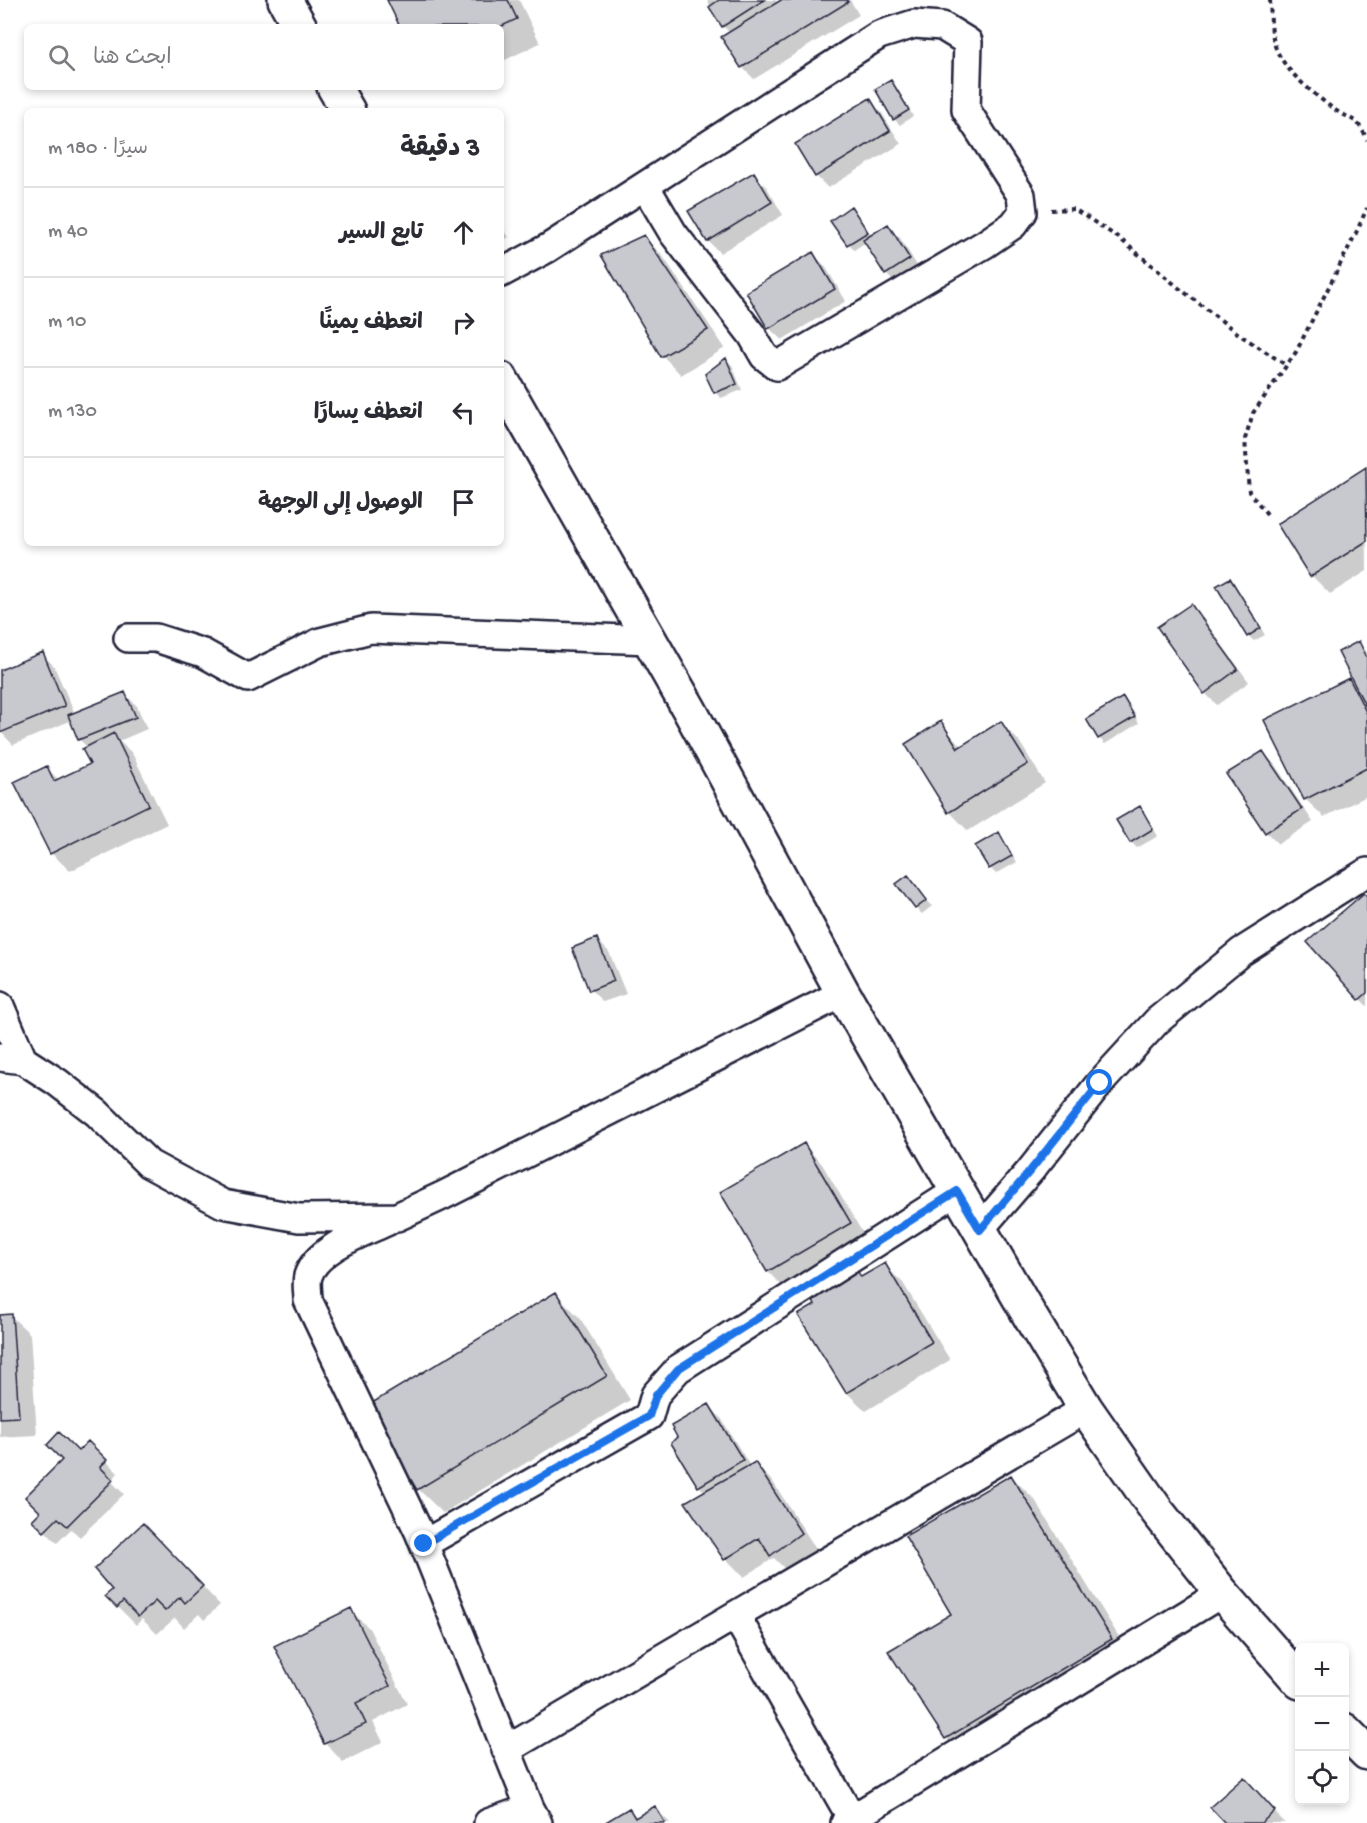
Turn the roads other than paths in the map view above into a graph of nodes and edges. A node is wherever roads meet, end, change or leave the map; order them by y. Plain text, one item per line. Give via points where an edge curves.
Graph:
1 (285, 0) edge
2 (298, 24) edge
3 (336, 90) edge
4 (346, 108) edge
5 (645, 186) junction
6 (504, 271) edge
7 (504, 384) edge
8 (128, 638) dead end
9 (650, 640) junction
10 (1367, 872) edge
11 (843, 993) junction
12 (0, 1005) edge
13 (11, 1058) edge
14 (957, 1191) junction
15 (397, 1217) junction
16 (980, 1230) junction
17 (1086, 1409) junction
18 (424, 1544) junction
19 (1222, 1593) junction
20 (736, 1616) junction
21 (1295, 1677) edge
22 (1349, 1735) edge
23 (506, 1750) junction
24 (1367, 1753) edge
25 (533, 1816) edge
26 (848, 1821) edge
27 (488, 1823) edge

1 - 2 street
3 - 4 street
5 - 5 street via 879,35 914,24 942,26 968,42 966,110 1022,195 1023,212 1013,225 985,244 777,366 764,356 673,233
5 - 6 street
7 - 9 street
8 - 9 street via 156,638 203,653 248,678 320,642 371,629
9 - 11 street
10 - 16 street via 1240,952 1157,1021 1100,1083
11 - 14 street
11 - 15 street
12 - 13 street
13 - 15 street via 57,1082 97,1113 149,1164 223,1204 299,1218
14 - 16 street
14 - 18 street via 678,1369 656,1395 649,1416
15 - 18 street via 334,1246 316,1262 307,1277 308,1300
16 - 17 street
17 - 19 street via 1157,1511
17 - 20 street
18 - 23 street
19 - 21 street
19 - 26 street
20 - 23 street
20 - 26 street
22 - 24 street
23 - 25 street
25 - 27 street

